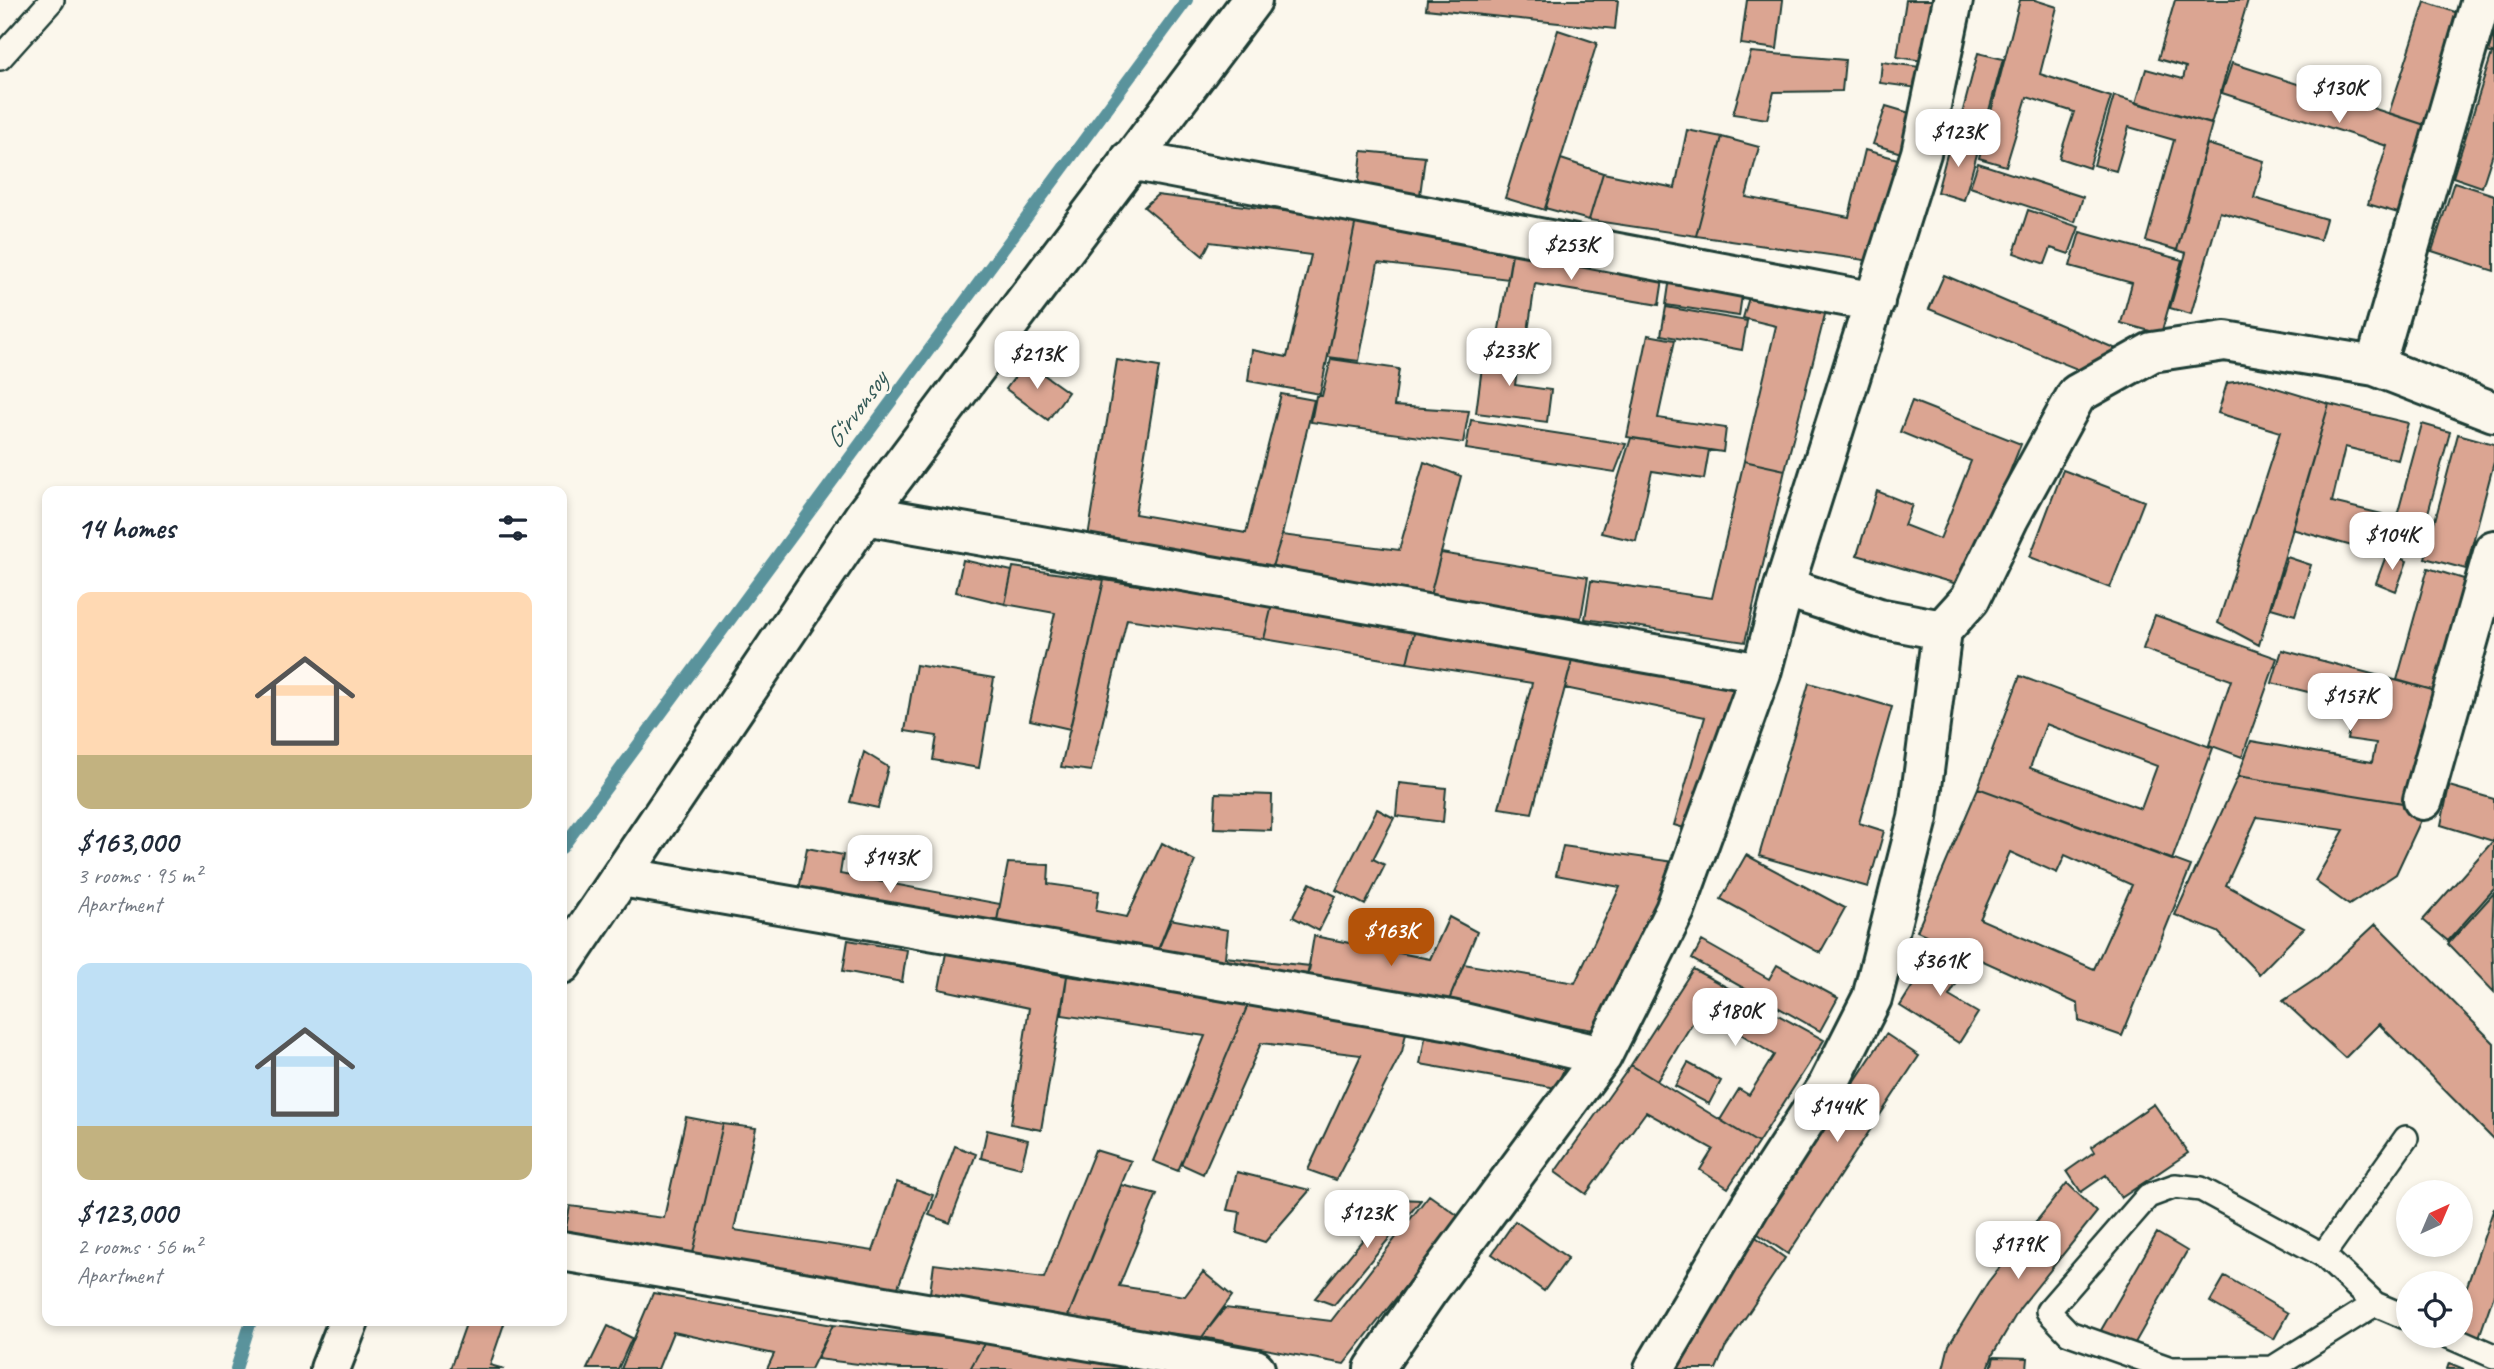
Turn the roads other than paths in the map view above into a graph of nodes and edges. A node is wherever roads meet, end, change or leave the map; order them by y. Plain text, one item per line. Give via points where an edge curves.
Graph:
1 (52, 0) edge
2 (1252, 0) edge
3 (1953, 0) edge
4 (2481, 0) edge
5 (0, 58) edge
6 (1130, 160) junction
7 (1875, 302) junction
8 (2375, 366) junction
9 (2494, 412) edge
10 (865, 514) junction
11 (2494, 550) edge
12 (1784, 587) junction
13 (1942, 630) junction
14 (1761, 673) junction
15 (2423, 800) dead end
16 (622, 877) junction
17 (567, 957) edge
18 (1602, 1056) junction
19 (2406, 1138) dead end
20 (567, 1252) edge
21 (2323, 1255) junction
22 (2375, 1304) junction
23 (2396, 1313) edge
24 (347, 1326) edge
25 (2473, 1347) edge
26 (2494, 1356) edge
27 (330, 1369) edge
28 (1255, 1369) edge
29 (1374, 1369) edge
30 (1654, 1369) edge

1 - 5 lane
2 - 6 street
3 - 7 street via 1921,153
4 - 8 street
6 - 7 street
6 - 10 street
7 - 12 street
8 - 9 street
8 - 13 street via 2225,341 2152,352 2077,394 1970,599
10 - 14 street
10 - 16 street
11 - 15 street
12 - 13 street via 1879,618
12 - 14 street
13 - 30 street via 1918,818 1872,998 1827,1087
14 - 18 street via 1675,910
16 - 17 street
16 - 18 street via 1451,1020
18 - 29 street
19 - 21 lane
20 - 28 street
21 - 22 lane
21 - 22 lane via 2201,1189 2175,1185 2148,1196 2048,1311 2069,1333 2171,1369 2273,1368
22 - 23 lane
24 - 27 street
25 - 26 lane

